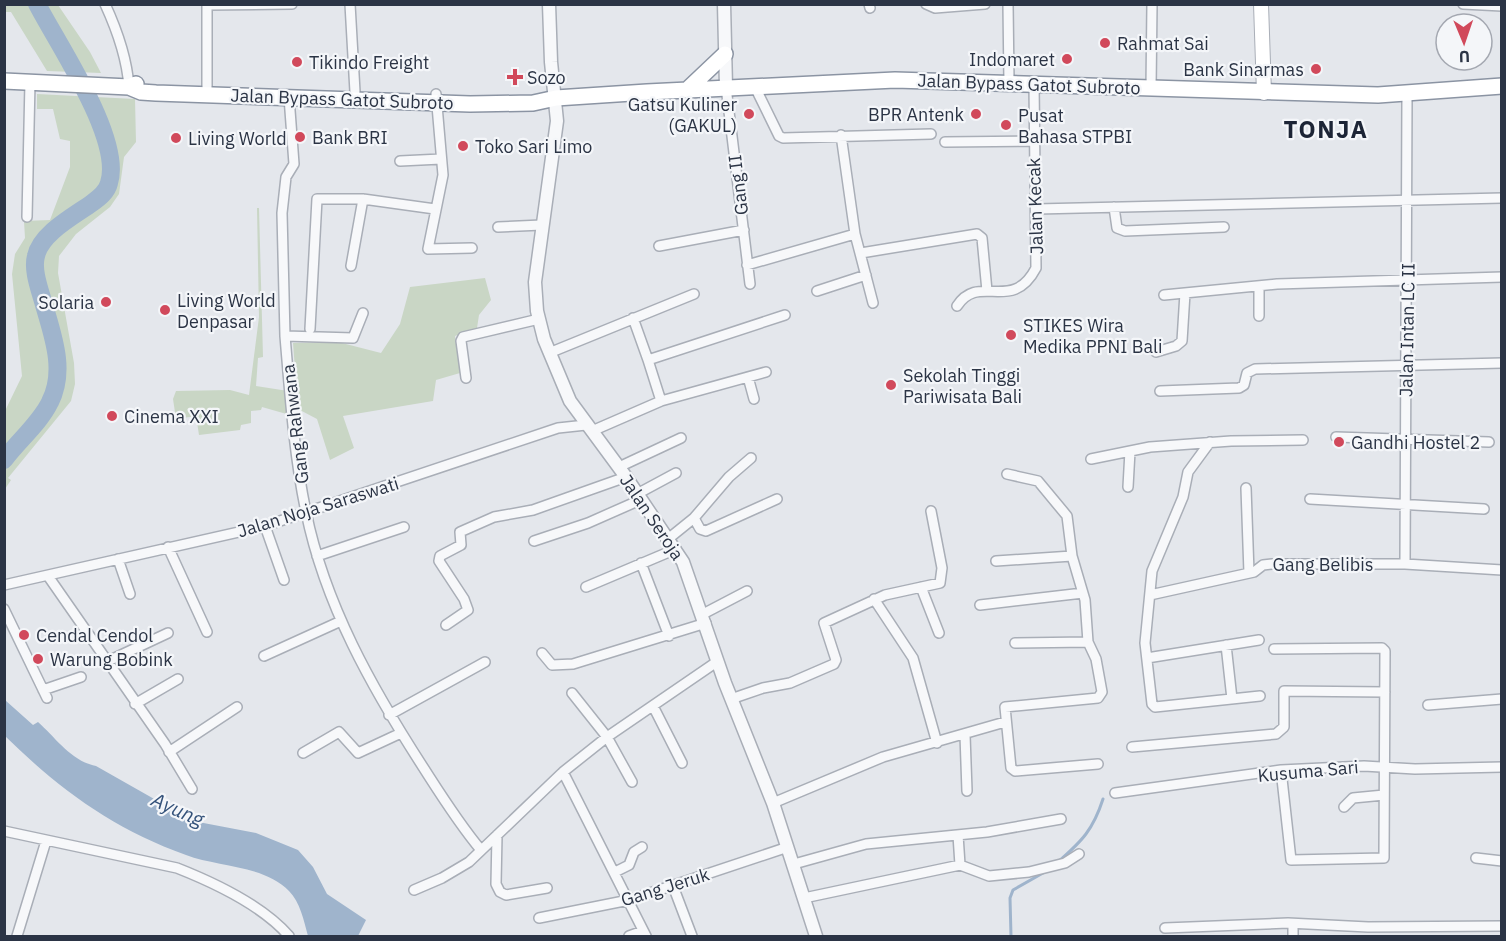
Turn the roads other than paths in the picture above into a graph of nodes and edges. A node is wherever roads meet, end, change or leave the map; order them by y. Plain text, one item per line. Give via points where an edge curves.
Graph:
1 (105, 4) edge
2 (292, 4) edge
3 (350, 4) edge
4 (549, 4) edge
5 (724, 4) edge
6 (926, 4) edge
7 (985, 4) edge
8 (1008, 4) edge
9 (1152, 4) edge
10 (1261, 4) edge
11 (1462, 4) edge
12 (207, 5) edge
13 (1502, 6) edge
14 (725, 54) junction
15 (1008, 77) junction
16 (4, 81) edge
17 (34, 82) junction
18 (726, 83) junction
19 (1034, 84) junction
20 (754, 85) junction
21 (123, 86) junction
22 (1502, 86) edge
23 (1151, 88) junction
24 (1264, 88) junction
25 (688, 89) junction
26 (207, 90) junction
27 (355, 92) junction
28 (1407, 95) junction
29 (290, 98) junction
30 (556, 98) junction
31 (436, 99) junction
32 (931, 134) dead end
33 (841, 135) junction
34 (1033, 141) junction
35 (945, 142) dead end
36 (441, 159) junction
37 (400, 161) dead end
38 (1502, 198) edge
39 (363, 199) junction
40 (1408, 199) junction
41 (1114, 207) junction
42 (435, 209) junction
43 (1036, 209) junction
44 (27, 217) dead end
45 (542, 225) junction
46 (498, 227) dead end
47 (1224, 227) dead end
48 (744, 230) junction
49 (855, 234) junction
50 (658, 246) dead end
51 (472, 248) dead end
52 (861, 253) junction
53 (747, 265) junction
54 (351, 266) dead end
55 (866, 275) junction
56 (1502, 277) edge
57 (1408, 281) junction
58 (750, 284) dead end
59 (1259, 286) junction
60 (817, 291) dead end
61 (987, 291) junction
62 (1185, 293) junction
63 (694, 294) dead end
64 (1164, 295) dead end
65 (873, 303) dead end
66 (957, 306) dead end
67 (363, 313) dead end
68 (785, 315) dead end
69 (1259, 316) dead end
70 (633, 318) junction
71 (539, 319) junction
72 (310, 328) dead end
73 (285, 336) junction
74 (1156, 352) dead end
75 (549, 353) junction
76 (648, 360) junction
77 (1502, 363) edge
78 (1405, 365) junction
79 (766, 372) dead end
80 (748, 377) junction
81 (466, 378) dead end
82 (1160, 391) dead end
83 (754, 399) dead end
84 (661, 401) junction
85 (576, 411) junction
86 (558, 428) junction
87 (589, 428) junction
88 (1336, 437) dead end
89 (681, 438) dead end
90 (1303, 440) dead end
91 (1407, 441) junction
92 (1210, 442) junction
93 (1489, 442) dead end
94 (1130, 451) junction
95 (751, 459) dead end
96 (1091, 459) dead end
97 (622, 472) junction
98 (676, 473) dead end
99 (1007, 474) dead end
100 (1128, 487) dead end
101 (1246, 488) dead end
102 (639, 497) junction
103 (777, 499) dead end
104 (1310, 499) dead end
105 (1407, 503) junction
106 (1484, 509) dead end
107 (931, 511) dead end
108 (306, 512) junction
109 (694, 518) junction
110 (265, 526) junction
111 (404, 527) dead end
112 (668, 538) junction
113 (534, 541) dead end
114 (168, 547) junction
115 (675, 549) junction
116 (317, 556) junction
117 (1072, 556) junction
118 (118, 559) junction
119 (996, 561) dead end
120 (641, 563) junction
121 (1405, 564) junction
122 (1502, 570) edge
123 (1249, 573) junction
124 (48, 576) junction
125 (284, 580) dead end
126 (4, 585) edge
127 (586, 587) dead end
128 (921, 587) junction
129 (747, 591) dead end
130 (1083, 593) junction
131 (130, 594) dead end
132 (1150, 595) junction
133 (874, 599) junction
134 (980, 605) dead end
135 (4, 609) edge
136 (704, 619) junction
137 (341, 621) junction
138 (446, 625) dead end
139 (207, 632) dead end
140 (168, 633) dead end
141 (939, 633) dead end
142 (669, 636) junction
143 (1259, 640) dead end
144 (1088, 642) junction
145 (1015, 643) dead end
146 (1226, 645) junction
147 (1274, 649) dead end
148 (542, 653) dead end
149 (264, 656) dead end
150 (1147, 658) junction
151 (718, 661) junction
152 (105, 662) junction
153 (484, 662) dead end
154 (81, 677) dead end
155 (178, 680) dead end
156 (1385, 692) junction
157 (572, 693) dead end
158 (1260, 696) dead end
159 (731, 699) junction
160 (1232, 699) junction
161 (1502, 699) edge
162 (135, 704) junction
163 (1428, 705) dead end
164 (237, 706) dead end
165 (653, 706) junction
166 (389, 715) junction
167 (1005, 722) junction
168 (401, 734) junction
169 (965, 735) junction
170 (607, 737) junction
171 (937, 742) junction
172 (1132, 747) dead end
173 (169, 752) junction
174 (303, 753) dead end
175 (682, 763) dead end
176 (1098, 764) dead end
177 (1384, 767) junction
178 (1502, 767) edge
179 (1281, 770) junction
180 (563, 772) junction
181 (632, 782) dead end
182 (192, 789) dead end
183 (967, 791) dead end
184 (1115, 793) dead end
185 (1384, 795) junction
186 (773, 803) junction
187 (1344, 807) dead end
188 (1061, 819) dead end
189 (4, 831) edge
190 (497, 835) junction
191 (958, 835) junction
192 (46, 842) junction
193 (788, 847) junction
194 (642, 848) dead end
195 (480, 850) junction
196 (1079, 854) dead end
197 (1476, 858) dead end
198 (1502, 861) edge
199 (794, 864) junction
200 (960, 865) junction
201 (615, 872) junction
202 (673, 886) junction
203 (547, 888) dead end
204 (414, 890) dead end
205 (804, 898) junction
206 (629, 900) junction
207 (539, 918) dead end
208 (1293, 924) junction
209 (1344, 926) junction
210 (1399, 926) junction
211 (1502, 926) edge
212 (1165, 928) dead end
213 (644, 934) edge
214 (18, 936) edge
215 (289, 936) edge
216 (629, 936) edge
217 (692, 936) edge
218 (816, 936) edge
219 (1293, 936) edge
220 (1344, 936) edge
221 (1399, 936) edge

1 - 21 street via 128,72
2 - 12 street
3 - 27 street
4 - 30 street, Jalan Seroja via 550,62
5 - 14 street
6 - 7 street via 935,8
8 - 15 street
9 - 23 street
10 - 24 main road
11 - 13 street
12 - 26 street
14 - 18 street
14 - 25 highway
15 - 19 highway, Jalan Bypass Gatot Subroto
15 - 20 highway, Jalan Bypass Gatot Subroto
16 - 17 highway, Jalan Bypass Gatot Subroto
17 - 21 highway, Jalan Bypass Gatot Subroto
17 - 44 street
18 - 20 highway, Jalan Bypass Gatot Subroto
18 - 25 highway, Jalan Bypass Gatot Subroto
18 - 48 street, Gang II
19 - 23 highway, Jalan Bypass Gatot Subroto
19 - 34 street, Jalan Kecak
20 - 33 street via 780,138
21 - 26 highway, Jalan Bypass Gatot Subroto via 141,92
22 - 28 highway, Jalan Bypass Gatot Subroto
23 - 24 highway, Jalan Bypass Gatot Subroto
24 - 28 highway, Jalan Bypass Gatot Subroto
25 - 30 highway, Jalan Bypass Gatot Subroto
26 - 27 highway, Jalan Bypass Gatot Subroto
26 - 29 highway, Jalan Bypass Gatot Subroto
27 - 31 highway, Jalan Bypass Gatot Subroto
28 - 40 street, Jalan Intan LC II
29 - 31 highway, Jalan Bypass Gatot Subroto
29 - 73 street, Gang Rahwana via 294,164 286,177 282,213
30 - 31 highway, Jalan Bypass Gatot Subroto via 533,103
30 - 45 street, Jalan Seroja via 557,128
31 - 36 street
32 - 33 street
33 - 49 street
34 - 35 street
34 - 43 street, Jalan Kecak
36 - 37 street
36 - 42 street via 443,175
38 - 40 street
39 - 42 street
39 - 54 street
39 - 72 street via 316,200
40 - 41 street
40 - 57 street, Jalan Intan LC II
41 - 43 street
41 - 47 street via 1117,228 1125,231
42 - 51 street via 430,251
43 - 61 street, Jalan Kecak via 1037,264 1031,277 1016,291
45 - 46 street
45 - 71 street, Jalan Seroja via 535,282
48 - 50 street
48 - 53 street, Gang II
49 - 52 street
49 - 53 street
52 - 55 street
52 - 61 street via 977,234 982,238
53 - 58 street, Gang II
55 - 60 street
55 - 65 street
56 - 57 street
57 - 59 street
57 - 78 street, Jalan Intan LC II
59 - 62 street
59 - 69 street
61 - 66 street via 965,296
62 - 64 street
62 - 74 street via 1182,341
63 - 70 street
67 - 73 street via 353,338
68 - 76 street
70 - 75 street
70 - 76 street
71 - 75 street, Jalan Seroja
71 - 81 street via 463,337
73 - 108 street, Gang Rahwana
75 - 85 street, Jalan Seroja
76 - 84 street
77 - 78 street
78 - 82 street via 1255,369 1247,373 1239,388
78 - 91 street, Jalan Intan LC II
79 - 80 street, Jalan Noja Saraswati
80 - 83 street
80 - 84 street, Jalan Noja Saraswati
84 - 87 street, Jalan Noja Saraswati
85 - 86 street, Jalan Noja Saraswati
85 - 87 street, Jalan Seroja
86 - 87 street, Jalan Noja Saraswati
86 - 108 street, Jalan Noja Saraswati
87 - 97 street, Jalan Seroja
88 - 91 street
89 - 97 street
90 - 92 street
91 - 93 street
91 - 105 street, Jalan Intan LC II
92 - 94 street
92 - 132 street via 1188,472 1183,497 1152,571
94 - 96 street
94 - 100 street
95 - 109 street via 729,477
97 - 102 street, Jalan Seroja
97 - 138 street via 533,510 494,517 460,532 461,545 440,556 439,561 468,610
98 - 102 street
99 - 117 street via 1038,481 1060,505 1067,516
101 - 123 street
102 - 112 street, Jalan Seroja
102 - 113 street via 588,523
103 - 109 street via 706,531 700,529
104 - 105 street
105 - 106 street
105 - 121 street, Jalan Intan LC II
107 - 128 street via 943,578 939,584
108 - 110 street, Jalan Noja Saraswati
108 - 116 street, Gang Rahwana
109 - 112 street
110 - 114 street, Jalan Noja Saraswati
110 - 125 street
111 - 116 street
112 - 115 street, Jalan Seroja
114 - 118 street, Jalan Noja Saraswati
114 - 139 street
115 - 120 street
115 - 136 street, Jalan Seroja
116 - 137 street, Gang Rahwana
117 - 119 street
117 - 130 street
118 - 124 street, Jalan Noja Saraswati
118 - 131 street
120 - 127 street
120 - 142 street
121 - 122 street, Gang Belibis
121 - 123 street, Gang Belibis via 1272,564
123 - 132 street, Gang Belibis
124 - 126 street, Jalan Noja Saraswati
124 - 152 street
128 - 133 street
128 - 141 street
129 - 136 street
130 - 134 street
130 - 144 street
132 - 150 street
133 - 159 street via 824,623 834,664 790,683
133 - 171 street via 913,658
135 - 154 street via 45,694
136 - 142 street
136 - 151 street, Jalan Seroja
137 - 149 street
137 - 166 street, Gang Rahwana
140 - 152 street
142 - 148 street via 573,664 552,665
143 - 146 street
144 - 145 street
144 - 167 street via 1096,659 1102,692 1099,698 1005,707
146 - 150 street
146 - 160 street
147 - 156 street via 1382,648
150 - 160 street via 1153,706
151 - 159 street, Jalan Seroja
151 - 165 street
152 - 162 street
153 - 166 street
155 - 162 street
156 - 172 street via 1284,691 1284,728 1276,734
156 - 177 street
157 - 170 street
158 - 160 street
159 - 186 street, Jalan Seroja
161 - 163 street
162 - 173 street
164 - 173 street
165 - 170 street
165 - 175 street
166 - 168 street, Gang Rahwana
167 - 169 street
167 - 176 street via 1012,770
168 - 174 street via 358,753 339,732
168 - 195 street, Gang Rahwana
169 - 171 street
169 - 183 street
170 - 180 street
170 - 181 street
171 - 186 street via 883,757
173 - 182 street
177 - 178 street, Kusuma Sari
177 - 179 street, Kusuma Sari
177 - 185 street
179 - 184 street, Kusuma Sari
179 - 185 street via 1292,860 1383,859
180 - 190 street
180 - 201 street
185 - 187 street via 1353,798
186 - 193 street, Jalan Seroja
188 - 191 street
189 - 192 street
190 - 195 street
190 - 203 street via 496,884 500,892 506,895
191 - 199 street via 866,844
191 - 200 street
192 - 214 street
192 - 215 street via 156,863 201,877 244,902
193 - 199 street, Jalan Seroja
193 - 202 street, Gang Jeruk
194 - 201 street via 634,852 629,865
195 - 204 street via 469,862
196 - 200 street via 1054,867 1001,876 989,876
197 - 198 street
199 - 205 street, Jalan Seroja
200 - 205 street
201 - 206 street
202 - 206 street, Gang Jeruk
202 - 217 street
205 - 218 street, Jalan Seroja
206 - 207 street, Gang Jeruk
206 - 213 street
208 - 209 street
208 - 212 street
208 - 219 street
209 - 210 street
209 - 220 street
210 - 211 street
210 - 221 street
213 - 216 street

